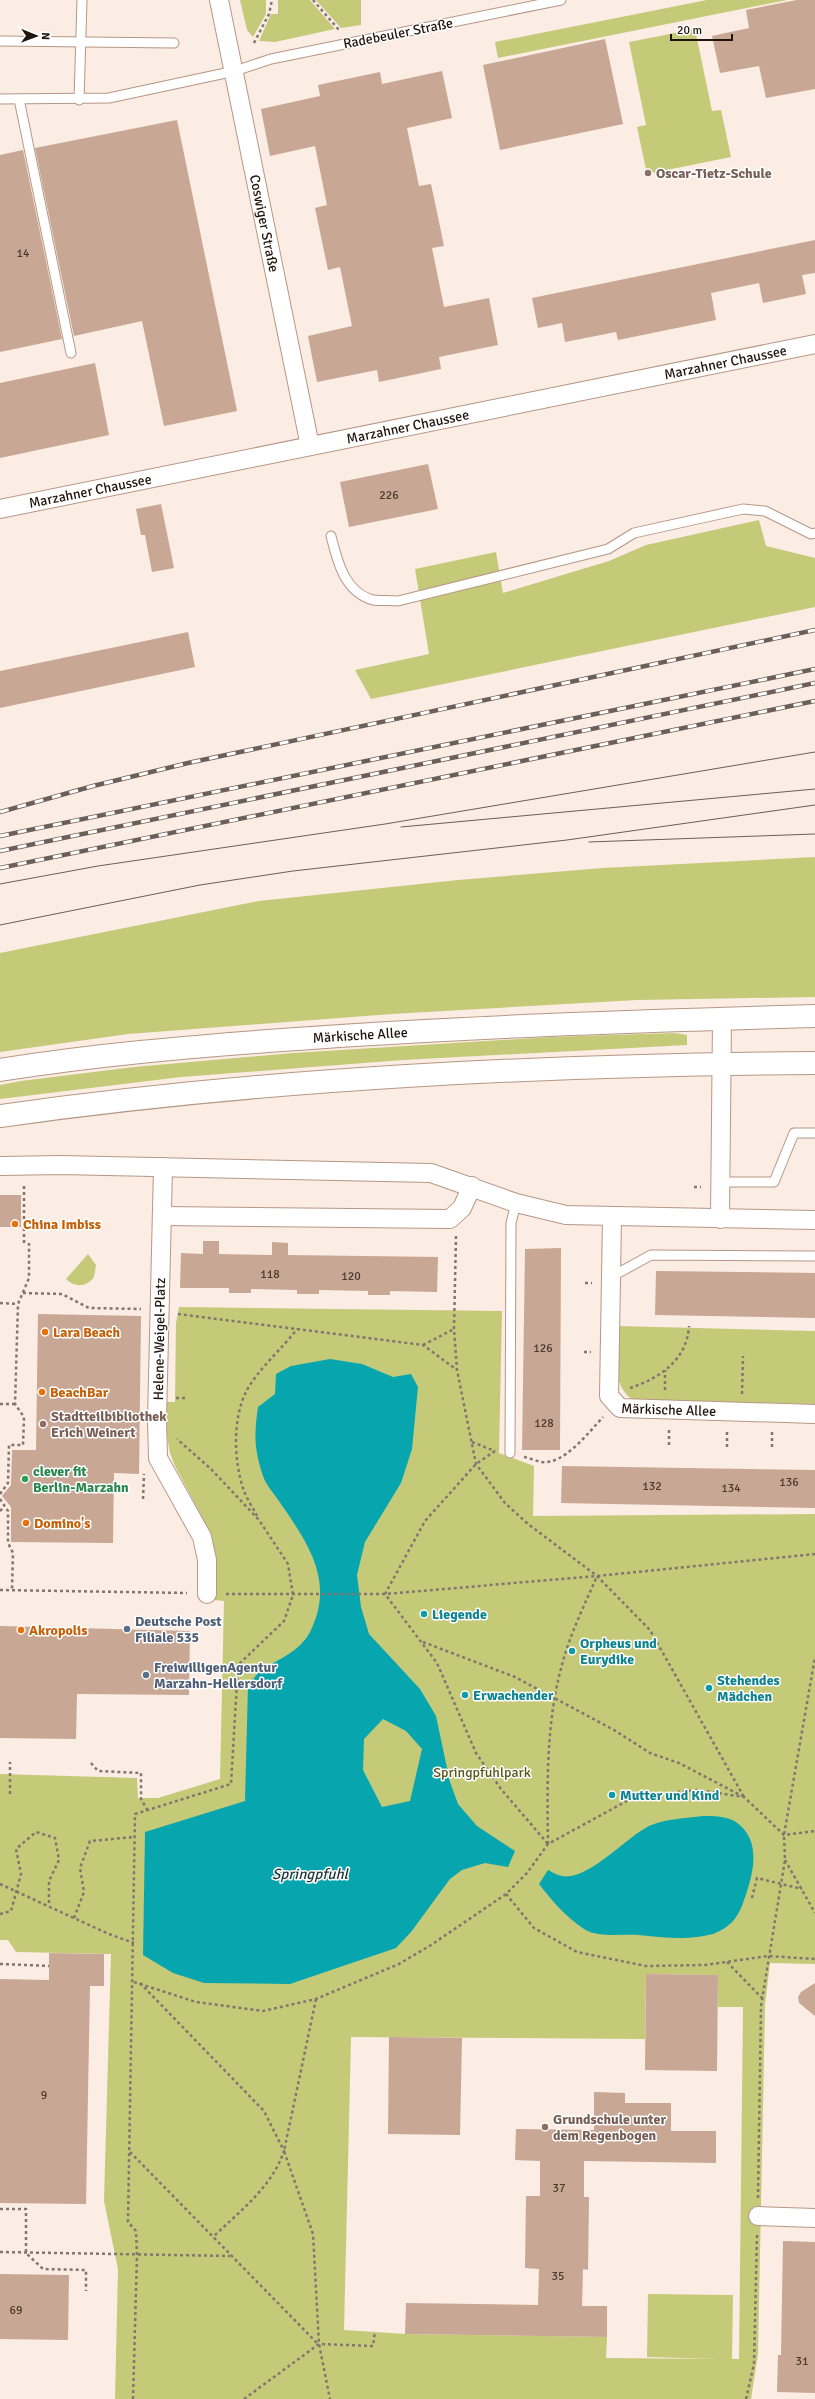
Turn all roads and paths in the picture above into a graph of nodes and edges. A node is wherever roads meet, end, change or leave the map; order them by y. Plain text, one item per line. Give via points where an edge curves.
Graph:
1 (82, 0) edge
2 (219, 0) edge
3 (272, 0) edge
4 (313, 0) edge
5 (561, 0) edge
6 (342, 33) dead end
7 (0, 41) edge
8 (254, 42) dead end
9 (80, 43) junction
10 (174, 43) dead end
11 (235, 71) junction
12 (0, 99) edge
13 (19, 99) junction
14 (79, 100) junction
15 (815, 344) edge
16 (70, 353) dead end
17 (310, 446) junction
18 (0, 510) edge
19 (815, 533) edge
20 (331, 536) dead end
21 (815, 1016) edge
22 (722, 1019) junction
23 (815, 1063) edge
24 (721, 1064) junction
25 (0, 1070) edge
26 (0, 1116) edge
27 (815, 1133) edge
28 (0, 1166) edge
29 (163, 1167) junction
30 (24, 1182) dead end
31 (720, 1182) junction
32 (472, 1186) junction
33 (516, 1203) junction
34 (162, 1216) junction
35 (612, 1218) junction
36 (720, 1219) junction
37 (815, 1220) edge
38 (456, 1235) dead end
39 (24, 1243) dead end
40 (29, 1243) dead end
41 (815, 1256) edge
42 (611, 1277) junction
43 (23, 1293) junction
44 (0, 1303) edge
45 (18, 1304) junction
46 (167, 1312) junction
47 (689, 1326) dead end
48 (297, 1329) junction
49 (454, 1329) junction
50 (423, 1345) junction
51 (743, 1356) dead end
52 (457, 1370) junction
53 (742, 1392) dead end
54 (612, 1400) junction
55 (0, 1404) edge
56 (15, 1404) junction
57 (815, 1414) edge
58 (157, 1420) junction
59 (472, 1441) junction
60 (496, 1451) junction
61 (510, 1453) junction
62 (476, 1464) junction
63 (144, 1470) dead end
64 (0, 1494) edge
65 (0, 1499) edge
66 (143, 1499) dead end
67 (4, 1507) junction
68 (0, 1510) edge
69 (259, 1520) junction
70 (815, 1554) edge
71 (597, 1576) junction
72 (0, 1590) edge
73 (12, 1590) junction
74 (207, 1594) junction
75 (385, 1594) junction
76 (293, 1595) junction
77 (422, 1642) junction
78 (815, 1657) edge
79 (555, 1698) junction
80 (10, 1762) dead end
81 (91, 1763) dead end
82 (10, 1794) dead end
83 (744, 1797) junction
84 (148, 1811) junction
85 (815, 1831) edge
86 (784, 1835) junction
87 (135, 1837) junction
88 (548, 1844) junction
89 (784, 1860) junction
90 (0, 1884) edge
91 (780, 1884) junction
92 (802, 1889) junction
93 (16, 1891) junction
94 (506, 1894) junction
95 (752, 1898) dead end
96 (48, 1906) junction
97 (815, 1912) edge
98 (0, 1914) edge
99 (74, 1918) junction
100 (134, 1943) junction
101 (768, 1956) junction
102 (815, 1959) edge
103 (727, 1962) junction
104 (0, 1964) edge
105 (49, 1966) dead end
106 (134, 1982) junction
107 (140, 1983) junction
108 (316, 1999) junction
109 (762, 1999) junction
110 (130, 2151) junction
111 (284, 2151) junction
112 (0, 2209) edge
113 (758, 2216) junction
114 (815, 2218) edge
115 (213, 2237) junction
116 (0, 2252) edge
117 (26, 2253) junction
118 (137, 2256) junction
119 (230, 2256) junction
120 (86, 2291) dead end
121 (375, 2331) dead end
122 (319, 2344) junction
123 (133, 2399) edge
124 (244, 2399) edge
125 (330, 2399) edge
126 (746, 2399) edge

1 - 9 lane
2 - 11 street, Coswiger Straße
3 - 8 path via 269,14
4 - 6 path
5 - 11 lane, Radebeuler Straße via 271,59
7 - 9 lane
9 - 10 lane
9 - 14 lane
11 - 14 lane, Radebeuler Straße via 109,98
11 - 17 street, Coswiger Straße
12 - 13 lane, Radebeuler Straße
13 - 14 lane, Radebeuler Straße
13 - 16 lane
15 - 17 street, Marzahner Chaussee
17 - 18 street, Marzahner Chaussee
19 - 20 lane via 811,534 765,511 743,509 634,533 608,549 398,601 372,600 352,588 340,570
21 - 22 main road, Märkische Allee
22 - 24 street
22 - 25 main road, Märkische Allee via 507,1026 346,1035 189,1047
23 - 24 main road
24 - 26 main road via 498,1071 193,1091
24 - 31 street
27 - 31 lane via 794,1133 774,1182
28 - 29 street via 61,1164
29 - 32 street via 432,1173
29 - 34 street, Helene-Weigel-Platz
30 - 39 path
31 - 36 street
32 - 33 street
32 - 34 street via 462,1208 450,1219
33 - 35 street via 566,1215
33 - 61 lane via 511,1224
34 - 46 street, Helene-Weigel-Platz
35 - 36 street
35 - 42 street, Märkische Allee
36 - 37 street
38 - 49 path
40 - 43 path via 29,1278
41 - 42 lane via 651,1255
42 - 54 street, Märkische Allee
43 - 45 path
43 - 46 path via 62,1294 89,1308
44 - 45 path
45 - 56 path
46 - 48 path
46 - 58 street, Helene-Weigel-Platz
47 - 54 path via 688,1339 682,1355 665,1370
48 - 50 path
48 - 69 path via 272,1356 246,1392 238,1416 236,1455 244,1491
49 - 50 path
49 - 52 path
50 - 52 path
51 - 53 path
52 - 59 path
54 - 57 street, Märkische Allee via 620,1408
54 - 61 path via 582,1440 559,1459 543,1462
55 - 56 path
56 - 64 path via 24,1416 23,1446 9,1445 8,1483
58 - 69 path via 211,1469
58 - 74 street, Helene-Weigel-Platz via 158,1458 202,1536 207,1560
59 - 60 path
59 - 62 path
60 - 61 path
60 - 62 path
62 - 71 path via 505,1503 528,1524
62 - 75 path via 425,1521
63 - 66 path
65 - 67 path
67 - 68 path
67 - 73 path via 8,1511 8,1544 13,1553
69 - 76 path via 288,1564
70 - 71 path
71 - 75 path
71 - 79 path via 563,1661
71 - 83 path via 650,1630
72 - 73 path
73 - 74 path
74 - 76 path
75 - 76 path
75 - 77 path
76 - 84 path via 284,1620 238,1665 231,1784
77 - 79 path via 515,1677
77 - 88 path via 437,1662 476,1753 501,1789
78 - 86 path
79 - 83 path via 650,1753 679,1763
79 - 88 path via 546,1778
80 - 82 path
81 - 84 path via 98,1771 141,1773 141,1799
83 - 86 path
83 - 88 path via 698,1790 636,1796
84 - 87 path via 135,1814
85 - 86 path
86 - 89 path
87 - 99 path via 90,1841 80,1868 84,1892
87 - 100 path
88 - 94 path via 527,1874
89 - 91 path
89 - 92 path
90 - 93 path
91 - 92 path
91 - 95 path via 757,1878
91 - 101 path
92 - 97 path
93 - 96 path
93 - 96 path via 21,1874 16,1849 36,1832 55,1838 59,1860 49,1882
93 - 98 path via 11,1911
94 - 103 path via 534,1928 577,1952 646,1966
94 - 108 path via 399,1964
96 - 99 path
99 - 100 path
100 - 106 path
101 - 102 path
101 - 103 path
101 - 109 path
103 - 109 path
104 - 105 path
106 - 107 path
106 - 110 path
107 - 108 path via 196,2002 263,2011
107 - 111 path via 264,2111
108 - 111 path
109 - 113 path
110 - 115 path
110 - 118 path via 128,2222 136,2231
111 - 115 path via 270,2181
111 - 122 path via 312,2234
112 - 117 path via 26,2209
113 - 114 street
113 - 126 path via 754,2364
115 - 119 path
116 - 117 path
117 - 118 path
117 - 120 path via 43,2269 86,2270
118 - 119 path
118 - 123 path
119 - 122 path
121 - 122 path via 373,2346
122 - 124 path
122 - 125 path

